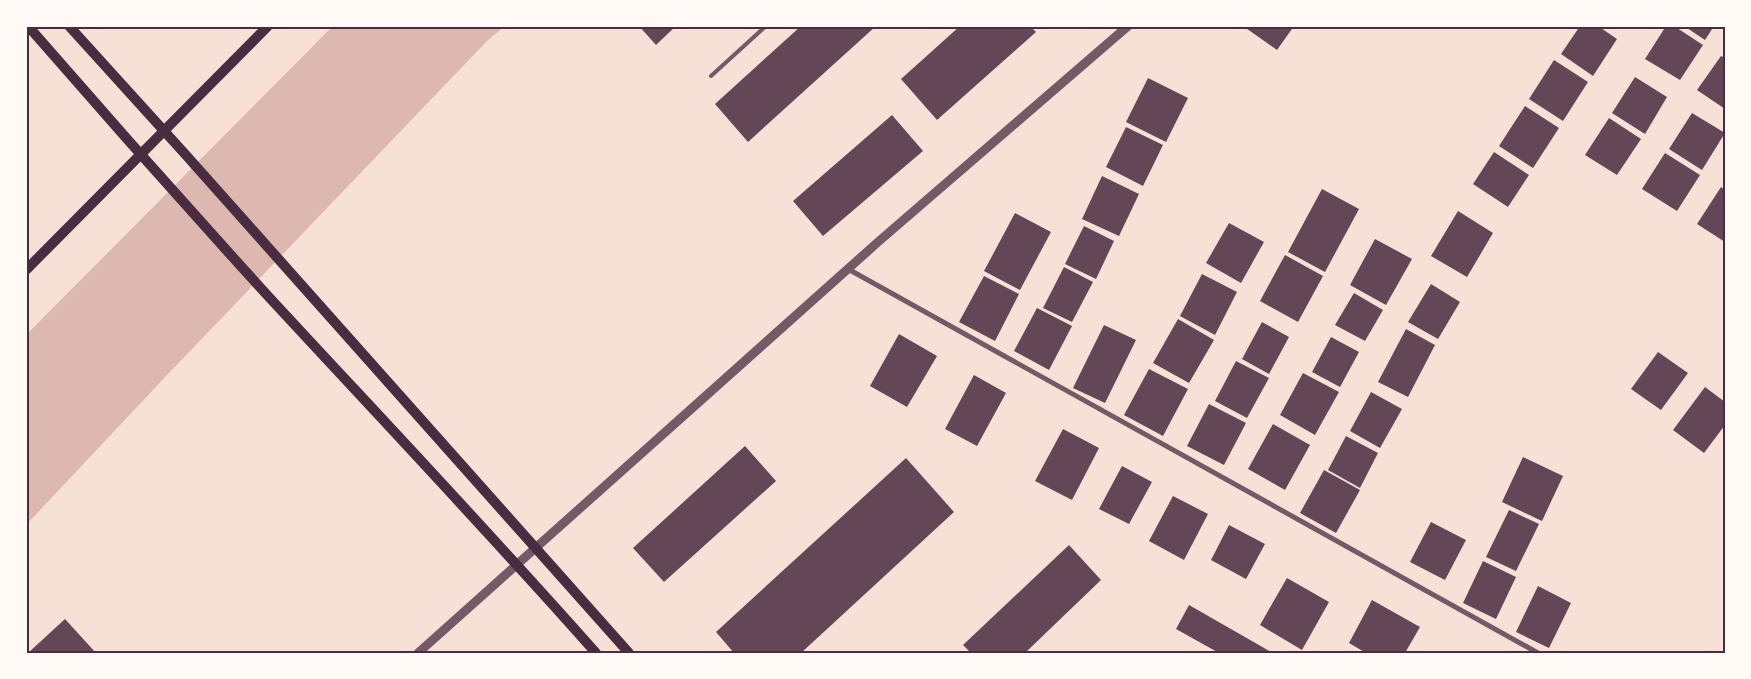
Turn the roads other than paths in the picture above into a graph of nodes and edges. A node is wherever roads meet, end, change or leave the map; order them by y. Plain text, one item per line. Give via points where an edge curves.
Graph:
1 (28, 26) edge
2 (69, 26) edge
3 (268, 26) edge
4 (766, 26) edge
5 (1128, 26) edge
6 (711, 76) dead end
7 (164, 132) junction
8 (140, 156) junction
9 (848, 269) junction
10 (26, 270) edge
11 (536, 548) junction
12 (517, 564) junction
13 (418, 653) edge
14 (596, 653) edge
15 (629, 653) edge
16 (1538, 653) edge

1 - 8 main road
2 - 7 main road
3 - 7 main road
4 - 6 lane
5 - 9 street
7 - 8 main road
7 - 11 main road
8 - 10 main road
8 - 12 main road
9 - 11 street
9 - 16 street
11 - 12 street
11 - 15 main road
12 - 13 street
12 - 14 main road

